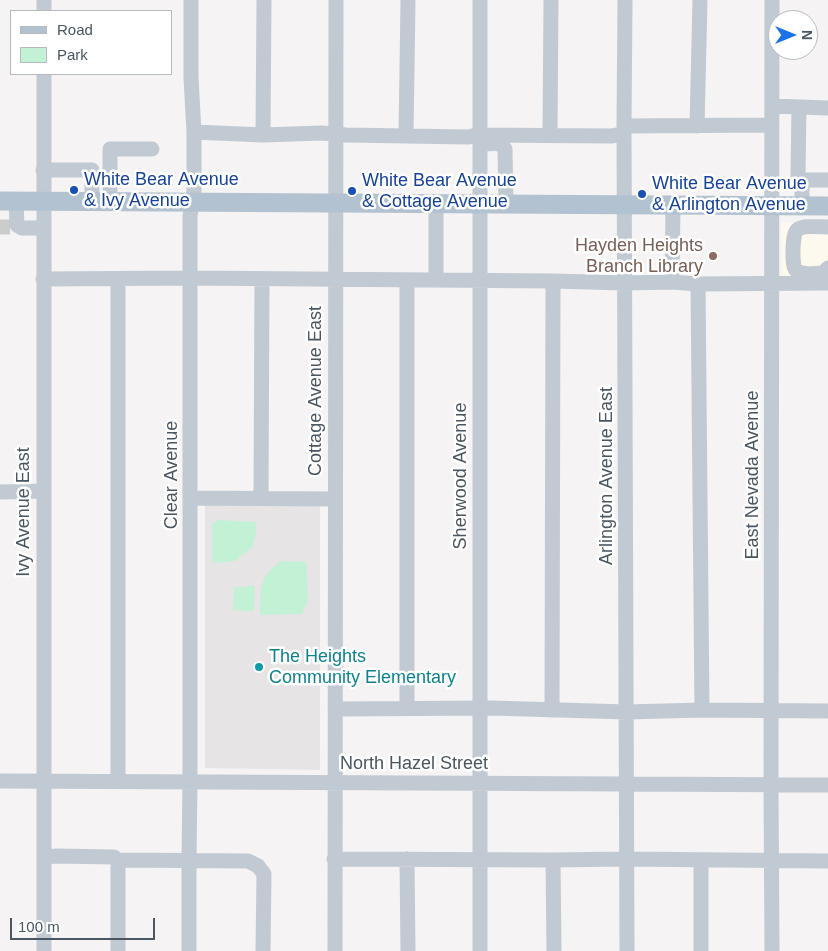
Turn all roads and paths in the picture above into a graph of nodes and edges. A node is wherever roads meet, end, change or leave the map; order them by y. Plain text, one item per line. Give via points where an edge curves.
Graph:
1 (191, 0) edge
2 (264, 0) edge
3 (336, 0) edge
4 (408, 0) edge
5 (480, 0) edge
6 (552, 0) edge
7 (625, 0) edge
8 (700, 0) edge
9 (772, 0) edge
10 (44, 75) edge
11 (772, 106) junction
12 (799, 107) junction
13 (828, 108) edge
14 (772, 125) junction
15 (697, 126) junction
16 (624, 130) junction
17 (194, 132) junction
18 (335, 134) junction
19 (263, 135) junction
20 (550, 135) junction
21 (406, 136) junction
22 (479, 140) junction
23 (152, 149) dead end
24 (43, 170) junction
25 (801, 180) junction
26 (828, 180) edge
27 (8, 201) edge
28 (43, 201) junction
29 (101, 201) junction
30 (192, 202) junction
31 (335, 204) junction
32 (436, 204) junction
33 (479, 204) junction
34 (506, 205) junction
35 (625, 206) junction
36 (673, 206) junction
37 (772, 206) junction
38 (802, 206) junction
39 (828, 206) edge
40 (828, 227) edge
41 (43, 228) junction
42 (828, 268) edge
43 (118, 278) junction
44 (190, 278) junction
45 (43, 279) junction
46 (262, 279) junction
47 (335, 280) junction
48 (407, 280) junction
49 (436, 280) junction
50 (479, 280) junction
51 (553, 281) junction
52 (672, 282) junction
53 (625, 283) junction
54 (772, 283) junction
55 (828, 283) edge
56 (698, 284) junction
57 (43, 491) junction
58 (0, 492) edge
59 (191, 498) junction
60 (261, 498) junction
61 (335, 499) junction
62 (407, 708) junction
63 (481, 708) junction
64 (335, 709) junction
65 (552, 710) junction
66 (702, 710) junction
67 (772, 711) junction
68 (828, 711) edge
69 (627, 712) junction
70 (0, 781) edge
71 (44, 781) junction
72 (118, 782) junction
73 (190, 782) junction
74 (335, 783) junction
75 (480, 783) junction
76 (626, 784) junction
77 (771, 785) junction
78 (828, 785) edge
79 (44, 857) junction
80 (334, 859) junction
81 (407, 859) junction
82 (626, 859) junction
83 (118, 860) junction
84 (188, 860) junction
85 (481, 860) junction
86 (553, 860) junction
87 (701, 860) junction
88 (772, 861) junction
89 (828, 861) edge
90 (44, 951) edge
91 (118, 951) edge
92 (189, 951) edge
93 (263, 951) edge
94 (334, 951) edge
95 (408, 951) edge
96 (480, 951) edge
97 (554, 951) edge
98 (627, 951) edge
99 (701, 951) edge
100 (772, 951) edge

1 - 17 street, Clear Avenue
2 - 19 street
3 - 18 street, Cottage Avenue East
4 - 21 street
5 - 22 street, Sherwood Avenue
6 - 20 street
7 - 16 street, Arlington Avenue East
8 - 15 street
9 - 11 street, East Nevada Avenue
10 - 24 street, Ivy Avenue East
11 - 12 street
11 - 14 street, East Nevada Avenue
12 - 13 street
12 - 25 street via 798,176
14 - 15 street
14 - 37 street, East Nevada Avenue
15 - 16 street
16 - 20 street via 611,136
16 - 35 street, Arlington Avenue East
17 - 19 street
17 - 30 street, Clear Avenue
18 - 19 street
18 - 21 street
18 - 31 street, Cottage Avenue East
20 - 22 street
21 - 22 street
22 - 33 street, Sherwood Avenue
22 - 34 street via 501,144 506,150
23 - 29 street via 110,149
24 - 28 street, Ivy Avenue East
24 - 29 street via 92,170
25 - 26 street
25 - 38 street
27 - 28 main road
27 - 41 street via 14,226
28 - 29 main road
28 - 41 street, Ivy Avenue East
29 - 30 main road
30 - 31 main road
30 - 44 street, Clear Avenue
31 - 32 main road
31 - 47 street, Cottage Avenue East
32 - 33 main road
32 - 49 street
33 - 34 main road
33 - 50 street, Sherwood Avenue
34 - 35 main road
35 - 36 main road
35 - 53 street, Arlington Avenue East
36 - 37 main road
36 - 52 street
37 - 38 main road
37 - 54 street, East Nevada Avenue
38 - 39 main road
40 - 42 street via 801,228 794,234 795,269 800,273 821,273
41 - 45 street, Ivy Avenue East
43 - 44 street
43 - 45 street
43 - 72 street
44 - 46 street
44 - 59 street, Clear Avenue
45 - 57 street, Ivy Avenue East
46 - 47 street
46 - 60 street
47 - 48 street
47 - 61 street, Cottage Avenue East
48 - 49 street
48 - 62 street
49 - 50 street
50 - 51 street
50 - 63 street, Sherwood Avenue
51 - 53 street
51 - 65 street
52 - 53 street
52 - 56 street
53 - 69 street, Arlington Avenue East
54 - 55 street
54 - 56 street
54 - 67 street, East Nevada Avenue
56 - 66 street
57 - 58 street
57 - 71 street, Ivy Avenue East
59 - 60 street
59 - 73 street, Clear Avenue
60 - 61 street
61 - 64 street, Cottage Avenue East
62 - 63 street
62 - 64 street
63 - 65 street
63 - 75 street, Sherwood Avenue
64 - 74 street, Cottage Avenue East
65 - 69 street
66 - 67 street
66 - 69 street
67 - 68 street
67 - 77 street, East Nevada Avenue
69 - 76 street, Arlington Avenue East
70 - 71 street, North Hazel Street
71 - 72 street, North Hazel Street
71 - 79 street, Ivy Avenue East
72 - 73 street, North Hazel Street
73 - 74 street, North Hazel Street
73 - 84 street, Clear Avenue
74 - 75 street, North Hazel Street
74 - 80 street, Cottage Avenue East
75 - 76 street, North Hazel Street
75 - 85 street, Sherwood Avenue
76 - 77 street, North Hazel Street
76 - 82 street, Arlington Avenue East
77 - 78 street, North Hazel Street
77 - 88 street, East Nevada Avenue
79 - 83 street via 114,856
79 - 90 street, Ivy Avenue East
80 - 81 street
80 - 94 street, Cottage Avenue East
81 - 85 street
81 - 95 street
82 - 86 street
82 - 87 street
82 - 98 street, Arlington Avenue East
83 - 84 street
83 - 91 street
84 - 92 street, Clear Avenue
84 - 93 street via 248,861 258,866 264,874
85 - 86 street
85 - 96 street, Sherwood Avenue
86 - 97 street
87 - 88 street
87 - 99 street
88 - 89 street
88 - 100 street, East Nevada Avenue

